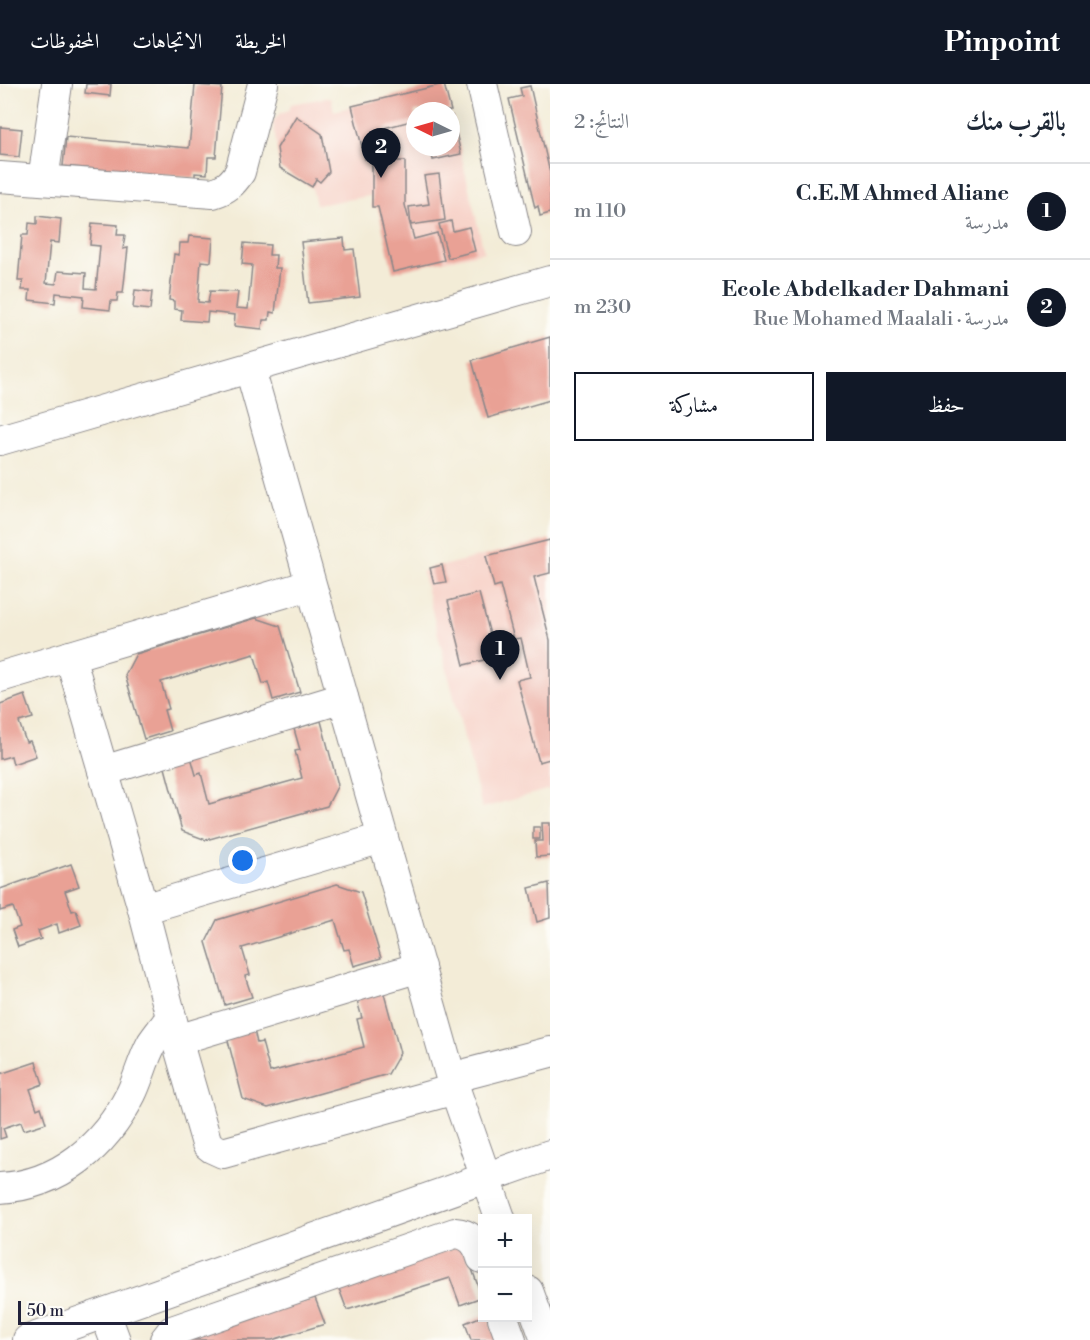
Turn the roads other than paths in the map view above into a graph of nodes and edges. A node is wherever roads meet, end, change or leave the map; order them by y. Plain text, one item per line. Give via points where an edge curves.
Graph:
1 (57, 84) edge
2 (263, 84) edge
3 (483, 84) edge
4 (0, 177) edge
5 (43, 180) junction
6 (516, 232) dead end
7 (550, 281) edge
8 (250, 369) junction
9 (0, 440) edge
10 (310, 585) junction
11 (70, 656) junction
12 (0, 677) edge
13 (343, 698) junction
14 (103, 771) junction
15 (382, 838) junction
16 (143, 909) junction
17 (420, 967) junction
18 (174, 1029) junction
19 (550, 1052) edge
20 (453, 1084) junction
21 (550, 1155) edge
22 (484, 1178) junction
23 (0, 1188) edge
24 (498, 1214) edge
25 (478, 1245) edge
26 (534, 1300) edge
27 (505, 1322) edge
28 (110, 1327) edge
29 (28, 1340) edge
30 (165, 1340) edge
31 (511, 1340) edge
32 (546, 1340) edge

1 - 5 street
2 - 5 street via 240,172 223,190 213,193
3 - 6 street
4 - 5 street
7 - 8 street
8 - 9 street
8 - 10 street
10 - 11 street
10 - 13 street
11 - 12 street
11 - 14 street
13 - 14 street
13 - 15 street
14 - 16 street
15 - 16 street
15 - 17 street
16 - 18 street
17 - 18 street
17 - 20 street
18 - 20 street via 207,1144 223,1153
18 - 23 street via 152,1044 111,1128 86,1154 58,1174
19 - 20 street
20 - 22 street
21 - 22 street
22 - 24 street
22 - 28 street
25 - 30 street via 455,1233 172,1331
26 - 32 street
27 - 31 street
28 - 29 street

